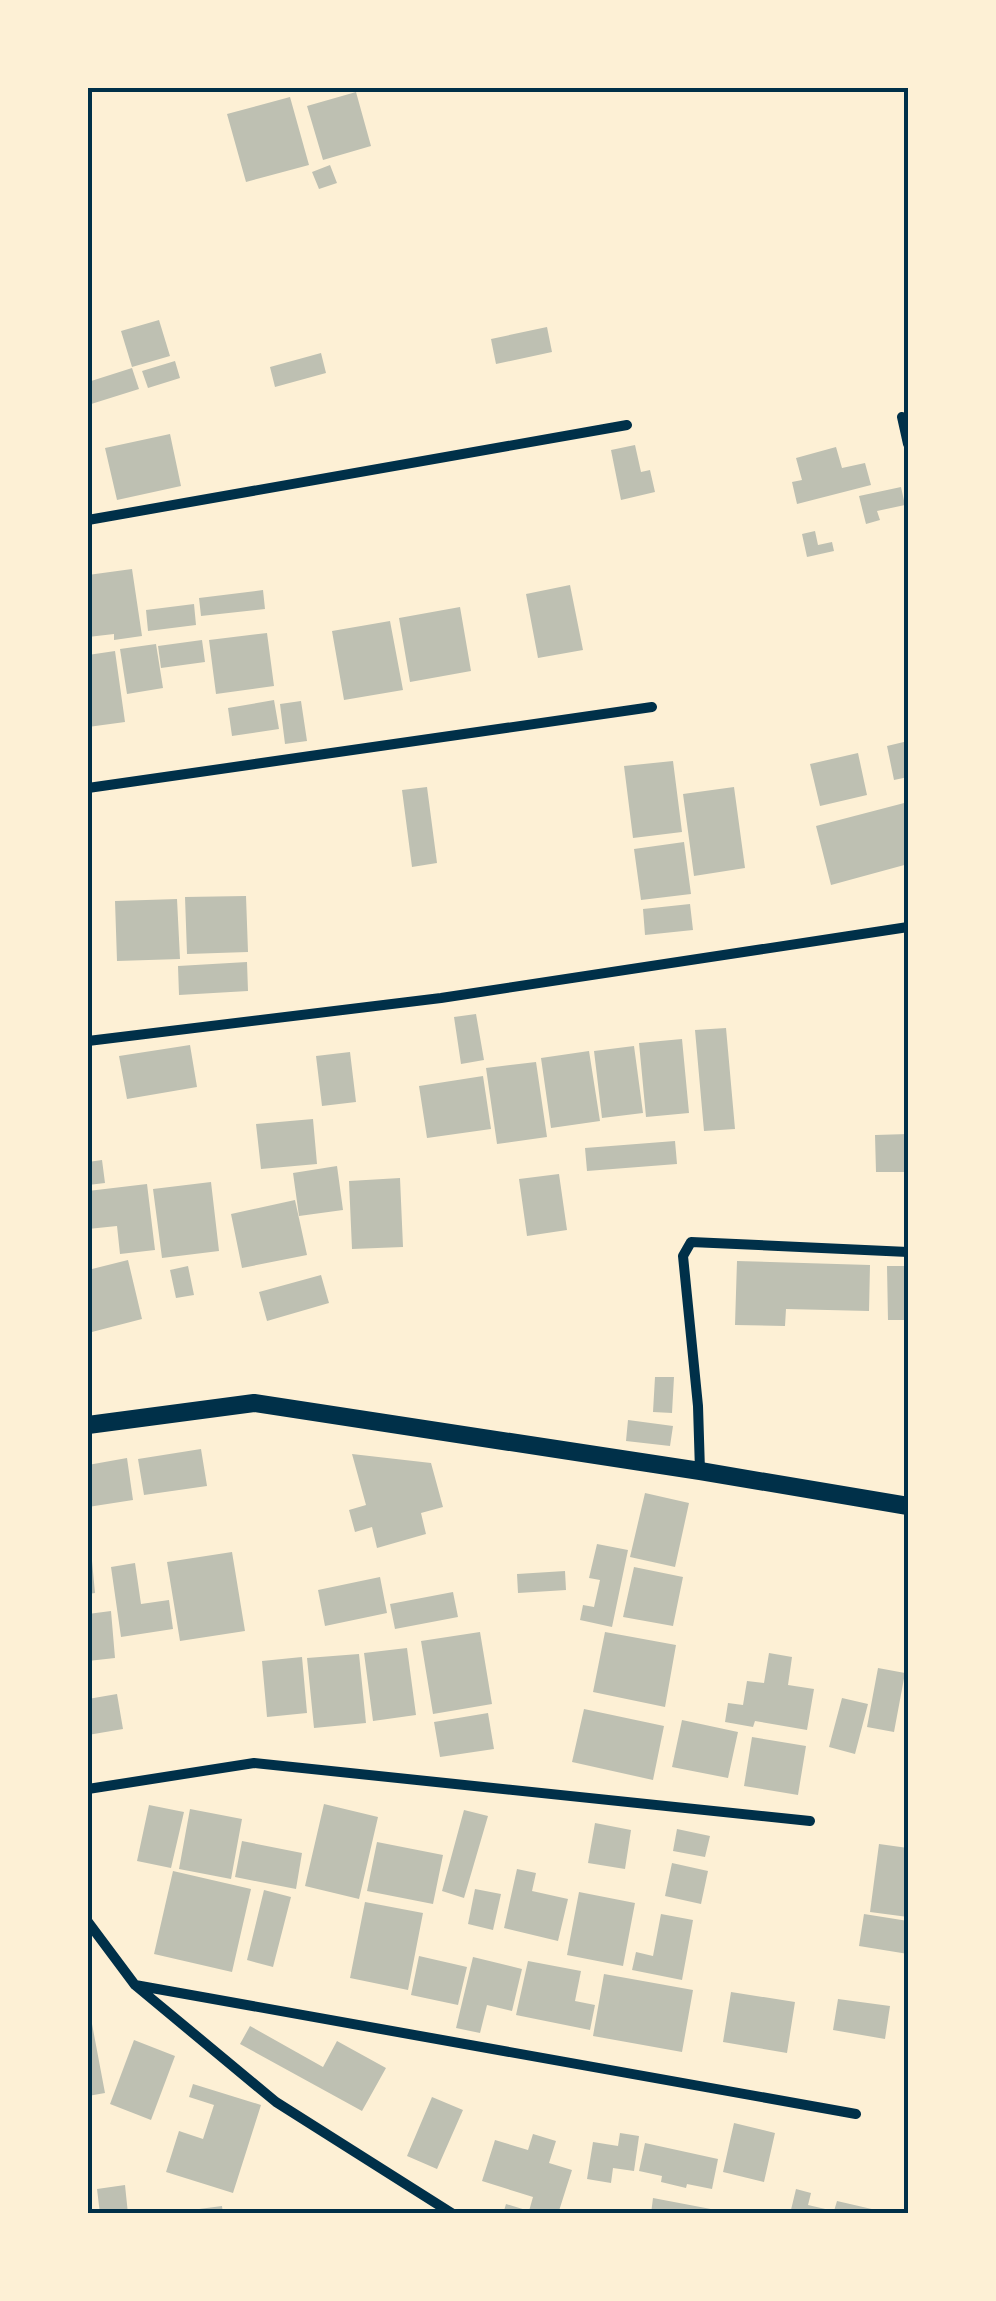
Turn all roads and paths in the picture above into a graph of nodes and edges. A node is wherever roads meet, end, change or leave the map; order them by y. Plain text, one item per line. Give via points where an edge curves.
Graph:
1 (902, 417) dead end
2 (627, 425) dead end
3 (908, 444) edge
4 (88, 520) edge
5 (652, 707) dead end
6 (88, 788) edge
7 (908, 928) edge
8 (88, 1041) edge
9 (908, 1252) edge
10 (88, 1425) edge
11 (700, 1470) junction
12 (908, 1506) edge
13 (88, 1789) edge
14 (810, 1821) dead end
15 (88, 1922) edge
16 (135, 1985) junction
17 (856, 2114) dead end
18 (453, 2214) edge

1 - 3 street
2 - 4 street
5 - 6 street
7 - 8 street via 441,998
9 - 11 street via 690,1242 683,1256
10 - 11 street via 254,1403
11 - 12 street
13 - 14 street via 254,1763
15 - 16 street
16 - 17 street
16 - 18 street via 276,2102

